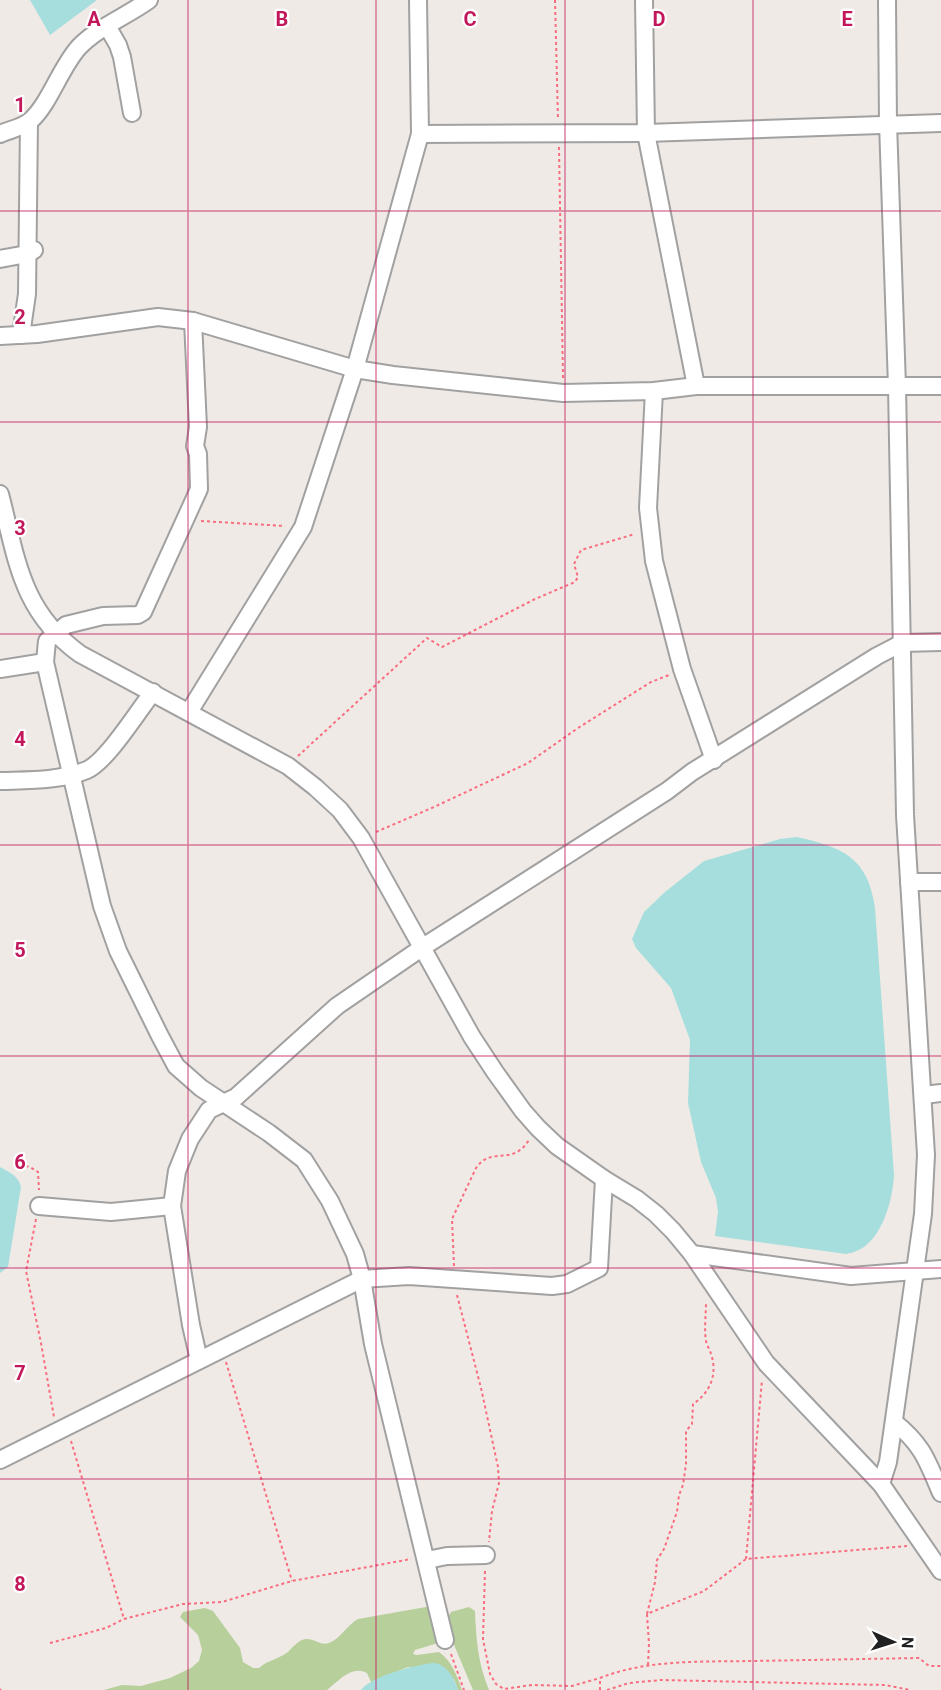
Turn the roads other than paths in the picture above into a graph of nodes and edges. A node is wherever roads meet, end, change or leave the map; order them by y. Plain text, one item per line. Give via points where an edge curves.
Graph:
1 (149, 0) edge
2 (418, 0) edge
3 (644, 0) edge
4 (887, 0) edge
5 (107, 26) junction
6 (132, 112) dead end
7 (30, 122) junction
8 (888, 123) junction
9 (941, 123) edge
10 (646, 133) junction
11 (0, 134) edge
12 (420, 134) junction
13 (30, 252) junction
14 (0, 259) edge
15 (193, 321) junction
16 (21, 335) junction
17 (0, 336) edge
18 (355, 369) junction
19 (696, 386) junction
20 (897, 386) junction
21 (941, 386) edge
22 (654, 391) junction
23 (0, 494) edge
24 (55, 633) junction
25 (941, 642) edge
26 (902, 643) junction
27 (45, 662) junction
28 (0, 669) edge
29 (153, 692) junction
30 (189, 712) junction
31 (714, 760) junction
32 (71, 774) junction
33 (0, 781) edge
34 (909, 882) junction
35 (941, 882) edge
36 (423, 947) junction
37 (941, 1093) edge
38 (924, 1095) junction
39 (223, 1104) junction
40 (604, 1179) junction
41 (39, 1206) road end
42 (172, 1206) junction
43 (692, 1254) junction
44 (941, 1269) edge
45 (914, 1271) junction
46 (362, 1279) junction
47 (200, 1360) junction
48 (894, 1422) junction
49 (0, 1460) edge
50 (881, 1484) junction
51 (941, 1492) edge
52 (486, 1555) road end
53 (426, 1558) junction
54 (941, 1571) edge
55 (445, 1640) road end

1 - 5 street
2 - 12 street
3 - 10 street
4 - 8 street
5 - 6 street via 122,57
5 - 7 street via 81,45 66,63
7 - 11 street
7 - 13 street
8 - 9 street
8 - 10 street
8 - 20 street
10 - 12 street
10 - 19 street
12 - 18 street
13 - 14 street
13 - 16 street
15 - 16 street via 158,316
15 - 18 street
15 - 24 street via 199,489 143,612 103,616
16 - 17 street
18 - 22 street via 563,393
18 - 30 street via 303,527
19 - 20 street
19 - 22 street
20 - 21 street
20 - 26 street
22 - 31 street via 648,508 654,561 682,669
23 - 24 street via 21,577
24 - 27 street via 47,640
24 - 29 street via 80,654
25 - 26 street
26 - 31 street
26 - 34 street
27 - 28 street
27 - 32 street
29 - 30 street
29 - 32 street via 101,760
30 - 36 street via 288,766 340,810 361,838
31 - 36 street
32 - 33 street
32 - 39 street via 102,906 118,951 176,1066
34 - 35 street
34 - 38 street
36 - 39 street via 337,1006 236,1097
36 - 40 street via 489,1063 538,1128
37 - 38 street
38 - 45 street via 927,1155
39 - 42 street via 209,1110 190,1139 177,1171
39 - 46 street via 304,1160 330,1201 355,1254
40 - 43 street via 656,1214
40 - 46 street via 599,1268 567,1284 409,1276
41 - 42 street via 111,1212
42 - 47 street
43 - 45 street via 851,1276
43 - 50 street via 772,1368
44 - 45 street
45 - 48 street
46 - 47 street
46 - 53 street via 373,1344
47 - 49 street
48 - 50 street
48 - 51 street via 915,1440
50 - 54 street
52 - 53 street
53 - 55 street

